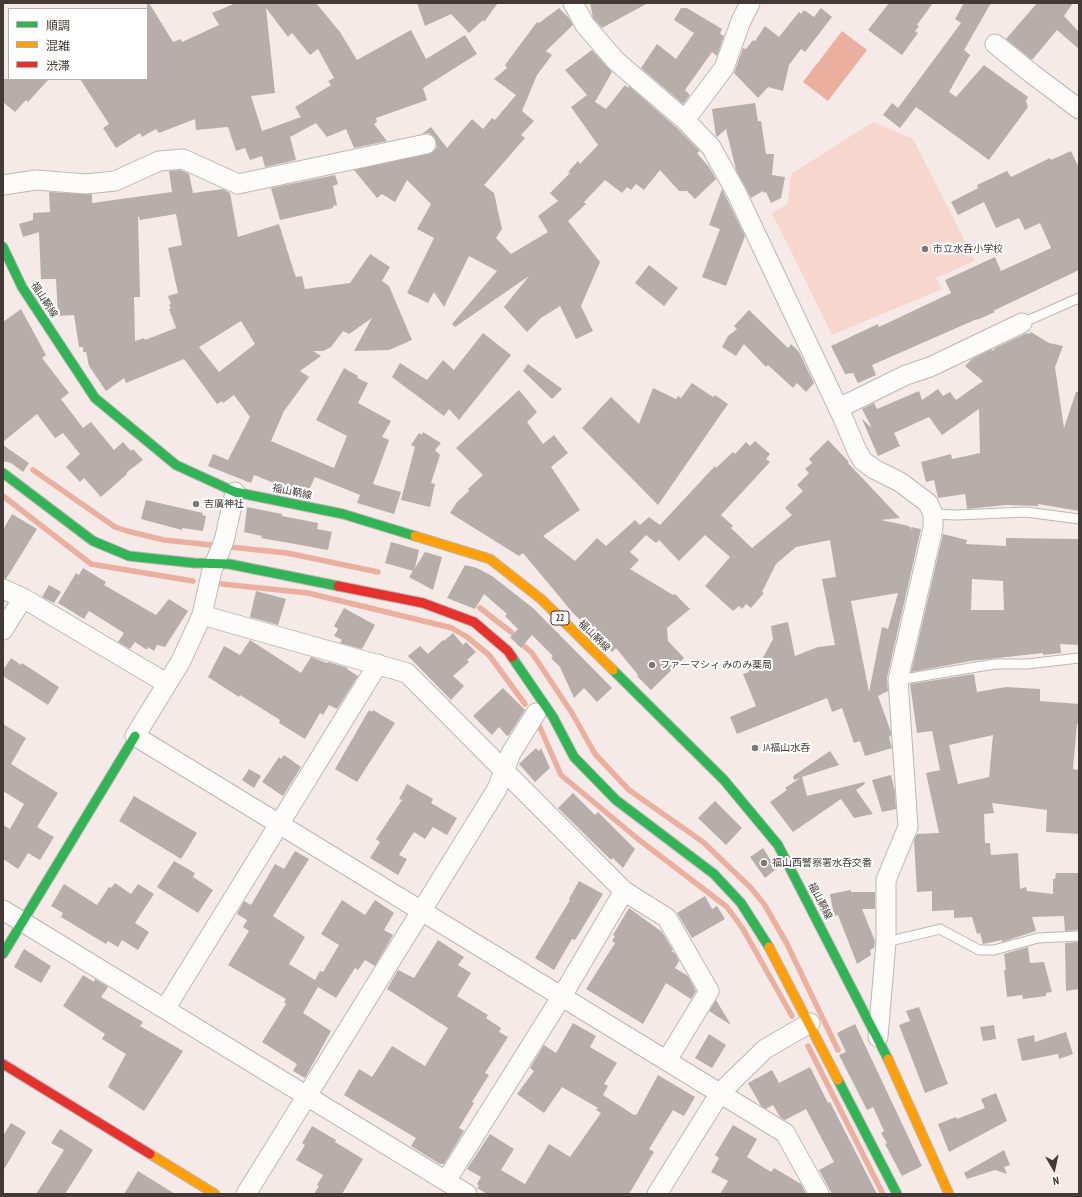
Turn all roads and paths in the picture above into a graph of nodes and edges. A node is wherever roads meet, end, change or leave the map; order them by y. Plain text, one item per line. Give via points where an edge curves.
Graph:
1 (573, 3) edge
2 (750, 3) edge
3 (995, 44) dead end
4 (1079, 109) edge
5 (685, 120) junction
6 (426, 144) dead end
7 (3, 185) edge
8 (3, 247) edge
9 (1079, 298) edge
10 (1022, 323) joint
11 (839, 408) junction
12 (5, 476) edge
13 (235, 492) junction
14 (933, 514) junction
15 (1079, 519) edge
16 (220, 551) junction
17 (3, 588) edge
18 (24, 598) junction
19 (202, 615) junction
20 (3, 630) edge
21 (497, 642) junction
22 (1079, 658) edge
23 (378, 664) junction
24 (512, 674) dead end
25 (898, 680) junction
26 (166, 683) junction
27 (539, 716) joint
28 (135, 736) junction
29 (574, 757) junction
30 (504, 771) junction
31 (279, 824) junction
32 (624, 891) junction
33 (3, 910) edge
34 (421, 910) junction
35 (22, 922) junction
36 (1079, 936) edge
37 (886, 942) junction
38 (3, 954) edge
39 (562, 996) junction
40 (165, 1009) junction
41 (810, 1022) junction
42 (878, 1037) junction
43 (667, 1060) junction
44 (3, 1064) edge
45 (720, 1093) junction
46 (306, 1095) junction
47 (446, 1181) junction
48 (215, 1194) edge
49 (246, 1194) edge
50 (467, 1194) edge
51 (657, 1194) edge
52 (819, 1194) edge
53 (897, 1194) edge
54 (949, 1194) edge

1 - 5 street via 585,25 616,61
2 - 5 street via 724,68
3 - 4 street
5 - 11 street via 711,148 736,192
6 - 7 street via 238,184 183,159 159,161 115,181 86,184 36,180
8 - 13 street, 福山鞆線 / 22 via 22,287 95,398 176,465
9 - 10 lane
10 - 11 street via 930,368 906,375
11 - 14 street via 863,461 900,482 928,503
12 - 16 street via 93,542 129,556 194,563
13 - 16 street
13 - 42 street, 福山鞆線 / 22 via 343,514 490,559 541,599 724,780 778,845
14 - 15 lane via 1026,512
14 - 25 street via 933,528
16 - 19 street
16 - 21 street via 229,564 423,602 474,622
17 - 18 street
18 - 20 street
18 - 26 street
19 - 23 street
19 - 26 street via 181,661
21 - 24 lane via 500,654
21 - 29 street via 508,651 552,717
22 - 25 lane via 1027,664 995,664
23 - 30 street via 407,673
23 - 31 street
25 - 37 street via 908,827 886,880
26 - 28 street
27 - 29 lane
27 - 30 street via 511,753
28 - 31 street
28 - 35 street
29 - 41 street via 616,800 714,874 741,902 763,935
30 - 32 street
30 - 34 street via 497,789
31 - 34 street
31 - 40 street
32 - 39 street
32 - 43 street via 667,918 709,991
33 - 35 street
34 - 39 street
34 - 46 street
35 - 38 street
35 - 40 street
36 - 37 lane via 1038,938 994,950 979,950 940,928
37 - 42 street
39 - 43 street
39 - 47 street
40 - 46 street
41 - 45 street via 765,1049
41 - 53 street
42 - 54 street, 福山鞆線 / 22
43 - 45 street
44 - 48 street
45 - 51 street
45 - 52 street via 785,1133
46 - 47 street
46 - 49 street
47 - 50 street

